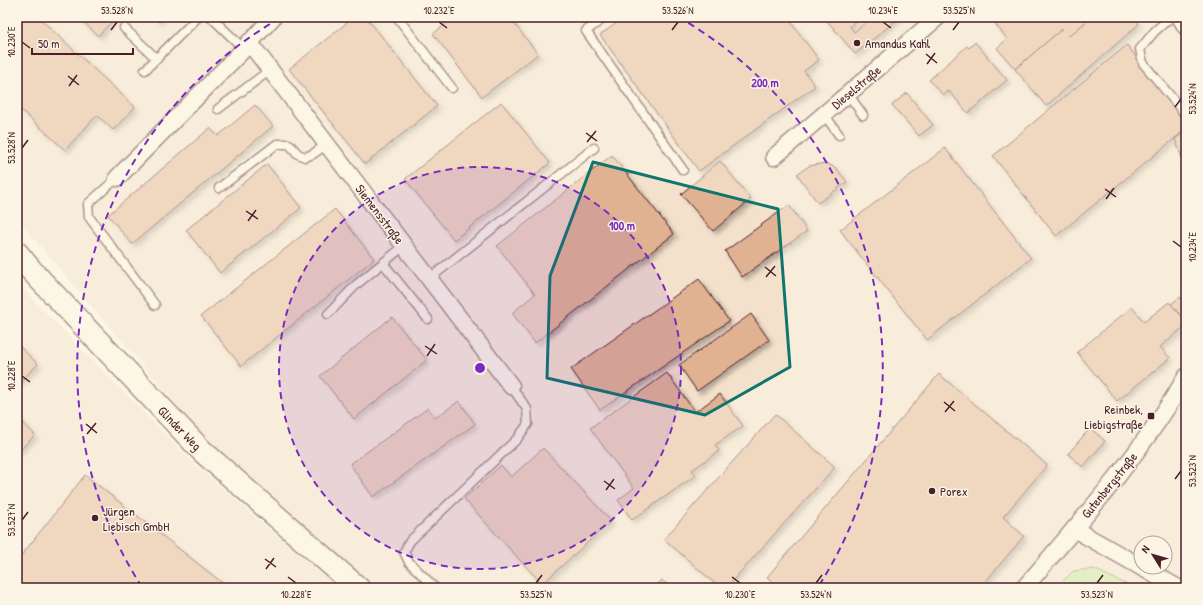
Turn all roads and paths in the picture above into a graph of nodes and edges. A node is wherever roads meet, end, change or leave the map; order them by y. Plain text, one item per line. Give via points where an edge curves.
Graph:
1 (198, 17) edge
2 (211, 17) edge
3 (273, 17) edge
4 (397, 17) edge
5 (605, 17) edge
6 (933, 19) edge
7 (1181, 20) edge
8 (124, 28) dead end
9 (246, 46) junction
10 (156, 59) junction
11 (145, 70) dead end
12 (270, 70) junction
13 (452, 88) dead end
14 (848, 94) junction
15 (218, 109) dead end
16 (824, 114) junction
17 (863, 116) dead end
18 (1186, 116) edge
19 (839, 135) dead end
20 (327, 144) junction
21 (594, 148) dead end
22 (774, 157) dead end
23 (683, 170) dead end
24 (117, 178) joint
25 (219, 188) dead end
26 (404, 246) junction
27 (17, 253) edge
28 (383, 263) junction
29 (430, 279) junction
30 (155, 305) dead end
31 (328, 314) dead end
32 (428, 320) dead end
33 (1185, 382) edge
34 (511, 386) joint
35 (1074, 529) junction
36 (1133, 562) edge
37 (1155, 575) edge
38 (358, 588) edge
39 (435, 588) edge
40 (1024, 588) edge
41 (1178, 588) edge

1 - 10 lane
2 - 9 lane
3 - 9 street
4 - 13 lane
5 - 23 lane via 586,30
6 - 14 street, Dieselstraße
7 - 18 lane via 1155,31 1140,49 1143,63
8 - 10 lane
9 - 12 street, Siemensstraße
9 - 24 street
10 - 11 lane
12 - 15 lane
12 - 20 street, Siemensstraße
14 - 16 street, Dieselstraße
14 - 17 lane
16 - 19 lane
16 - 22 street, Dieselstraße
20 - 25 lane via 305,157 298,154 289,144 277,144
20 - 26 street, Siemensstraße
21 - 29 lane
24 - 30 lane via 88,204 89,217
26 - 28 lane
26 - 29 street, Siemensstraße
27 - 38 main road, Glinder Weg via 202,451
28 - 31 lane via 357,284
28 - 32 lane
29 - 34 street, Siemensstraße
33 - 35 street, Gutenbergstraße via 1118,476
34 - 39 lane via 527,408 528,424 511,444 410,541 404,552 409,562
35 - 36 street
35 - 40 street, Gutenbergstraße
37 - 41 street

